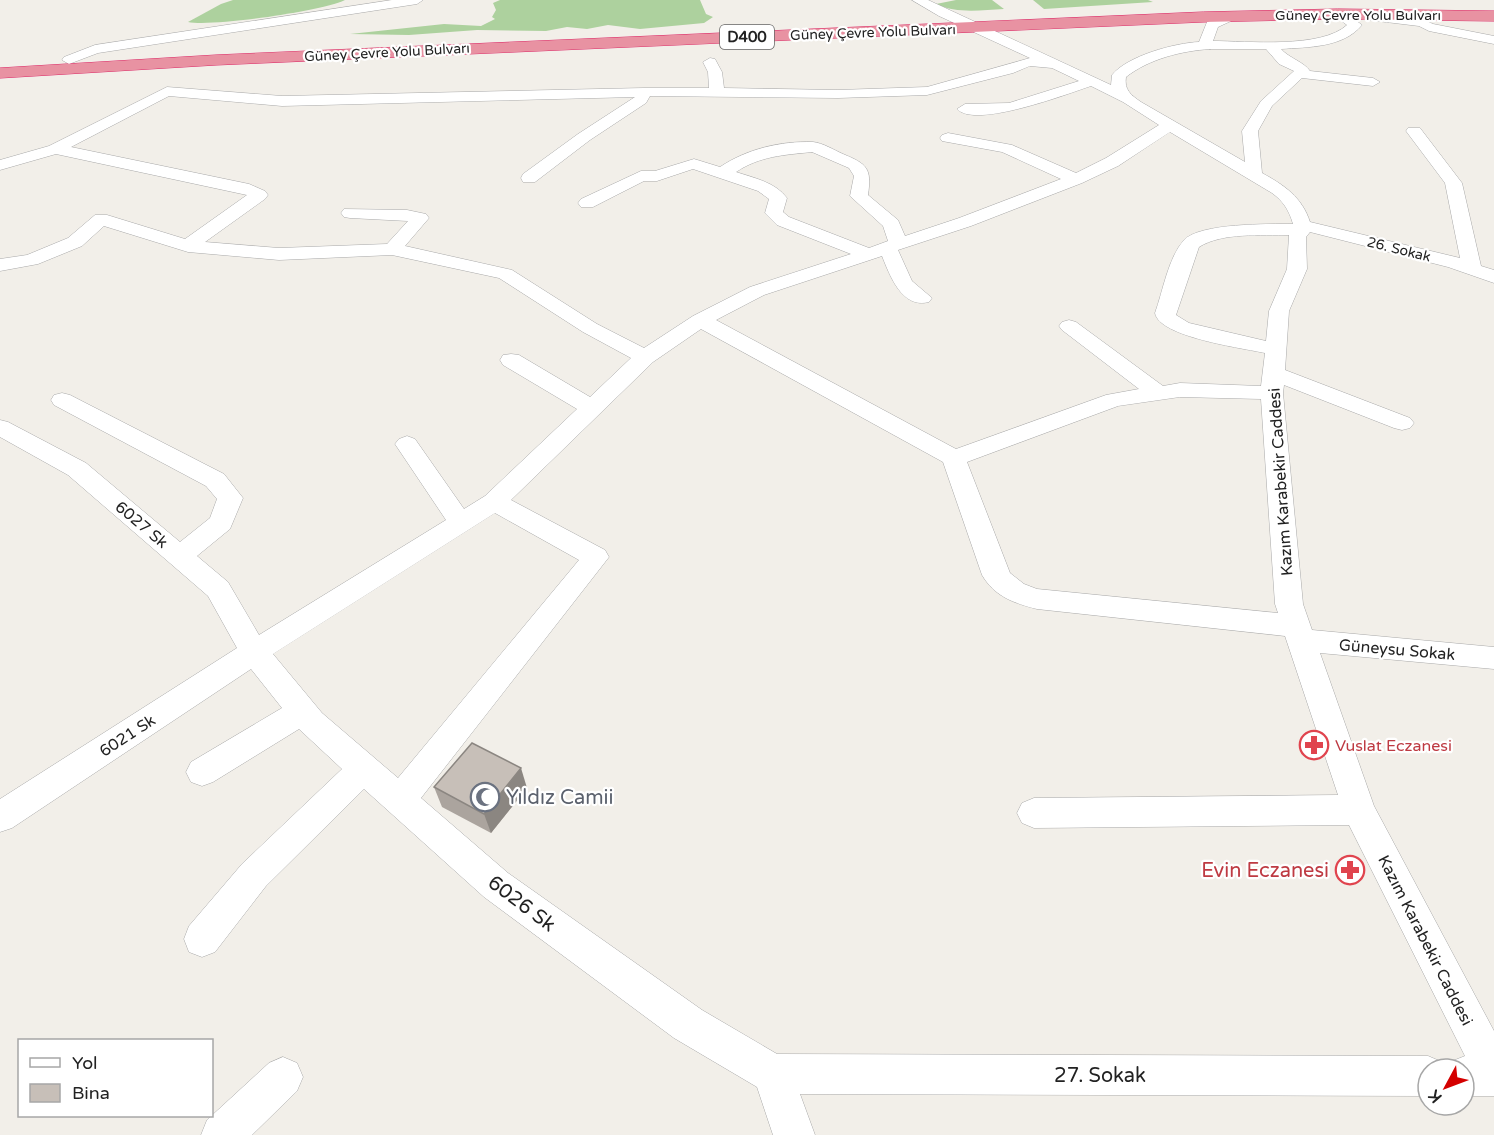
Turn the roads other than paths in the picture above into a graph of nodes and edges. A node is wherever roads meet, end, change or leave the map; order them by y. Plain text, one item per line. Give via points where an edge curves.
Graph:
1 (417, 0) edge
2 (918, 0) edge
3 (1377, 2) dead end
4 (1335, 7) edge
5 (1494, 10) edge
6 (1236, 16) junction
7 (1494, 16) edge
8 (967, 25) junction
9 (1494, 40) edge
10 (1205, 45) junction
11 (1271, 46) junction
12 (69, 60) junction
13 (710, 62) dead end
14 (1056, 64) junction
15 (0, 66) edge
16 (0, 73) edge
17 (1302, 74) junction
18 (1092, 81) junction
19 (1373, 82) dead end
20 (927, 91) junction
21 (644, 92) junction
22 (717, 94) junction
23 (1127, 99) junction
24 (955, 104) junction
25 (994, 122) dead end
26 (1169, 125) junction
27 (1414, 131) dead end
28 (948, 138) dead end
29 (55, 149) junction
30 (0, 165) edge
31 (723, 173) junction
32 (1254, 174) junction
33 (529, 178) dead end
34 (1076, 179) junction
35 (587, 203) dead end
36 (350, 213) dead end
37 (1302, 227) junction
38 (188, 246) junction
39 (392, 249) junction
40 (885, 249) junction
41 (0, 266) edge
42 (1472, 270) junction
43 (1494, 277) edge
44 (922, 298) dead end
45 (700, 320) junction
46 (1069, 326) dead end
47 (645, 357) junction
48 (511, 360) dead end
49 (1274, 372) junction
50 (1158, 393) junction
51 (62, 400) dead end
52 (592, 408) junction
53 (1401, 423) dead end
54 (0, 427) edge
55 (407, 444) dead end
56 (954, 458) junction
57 (494, 502) junction
58 (460, 522) junction
59 (180, 556) junction
60 (1298, 633) junction
61 (254, 652) junction
62 (1494, 658) edge
63 (302, 712) junction
64 (364, 768) junction
65 (201, 772) dead end
66 (400, 800) junction
67 (1359, 810) junction
68 (1034, 813) dead end
69 (0, 817) edge
70 (202, 939) dead end
71 (772, 1074) junction
72 (1494, 1074) edge
73 (1476, 1075) edge
74 (1416, 1076) edge
75 (283, 1077) dead end
76 (222, 1135) edge
77 (794, 1135) edge

1 - 12 street via 95,49
2 - 8 street
3 - 4 street via 1332,3
4 - 6 highway, Güney Çevre Yolu Bulvarı / D400
4 - 7 highway, Güney Çevre Yolu Bulvarı / D400
4 - 9 street
4 - 11 street via 1353,22 1349,32 1295,45
5 - 8 highway, Güney Çevre Yolu Bulvarı / D400 via 1300,8
6 - 8 highway, Güney Çevre Yolu Bulvarı / D400
6 - 10 street via 1212,25
8 - 12 highway, Güney Çevre Yolu Bulvarı / D400 via 348,46
8 - 14 street
8 - 16 highway, Güney Çevre Yolu Bulvarı / D400
10 - 11 street
10 - 23 street via 1185,48 1123,71 1117,87
11 - 17 street via 1284,61 1303,70
12 - 15 highway, Güney Çevre Yolu Bulvarı / D400
13 - 22 street
14 - 18 street
14 - 20 street via 1028,62
17 - 19 street
17 - 32 street via 1266,104 1250,131
18 - 23 street
18 - 24 street via 1010,108
20 - 22 street
20 - 24 street
21 - 22 street
21 - 29 street via 282,101 167,91
21 - 33 street via 641,100
23 - 26 street
24 - 25 street
26 - 32 street
26 - 34 street, 6021 Sk via 1112,162
27 - 42 street via 1452,183
28 - 34 street via 1010,142
29 - 30 street
29 - 38 street via 249,189 259,195
31 - 35 street via 694,164 674,168 657,176 641,176
31 - 40 street via 764,187 778,198 774,213 783,221
31 - 40 street via 744,159 770,151 814,147 856,165 862,176 859,196 892,224
32 - 37 street via 1289,198 1297,208
34 - 40 street, 6021 Sk
36 - 39 street via 420,218
37 - 42 street, 26. Sokak
37 - 49 street, Kazım Karabekir Caddesi via 1297,237 1297,269 1279,311
37 - 49 street, 26. Sokak via 1200,237 1189,247 1166,313 1171,323
38 - 39 street via 279,254
38 - 41 street via 102,219 75,242 31,260
39 - 47 street via 505,274 590,328
40 - 44 street via 903,284
40 - 45 street, 6021 Sk via 758,291
42 - 43 street, 26. Sokak
45 - 47 street, 6021 Sk
45 - 56 street
46 - 50 street
47 - 52 street, 6021 Sk
48 - 52 street
49 - 50 street
49 - 53 street
49 - 60 street, Kazım Karabekir Caddesi via 1289,604
50 - 56 street via 1114,400
51 - 59 street via 215,480 230,498 221,523
52 - 57 street, 6021 Sk
54 - 59 street, 6027 Sk via 77,469
55 - 58 street
56 - 60 street, Güneysu Sokak via 996,575 1016,594
57 - 58 street, 6021 Sk
57 - 66 street via 596,556
58 - 61 street, 6021 Sk
59 - 61 street, 6027 Sk via 218,589
60 - 62 street, Güneysu Sokak
60 - 67 street, Kazım Karabekir Caddesi
61 - 63 street, 6026 Sk
61 - 69 street, 6021 Sk
63 - 64 street, 6026 Sk
63 - 65 street
64 - 66 street, 6026 Sk
64 - 70 street via 254,875
66 - 71 street, 6026 Sk via 496,885 688,1024
67 - 68 street
67 - 72 street, Kazım Karabekir Caddesi
71 - 74 street, 27. Sokak
71 - 77 street
72 - 73 street
75 - 76 street

